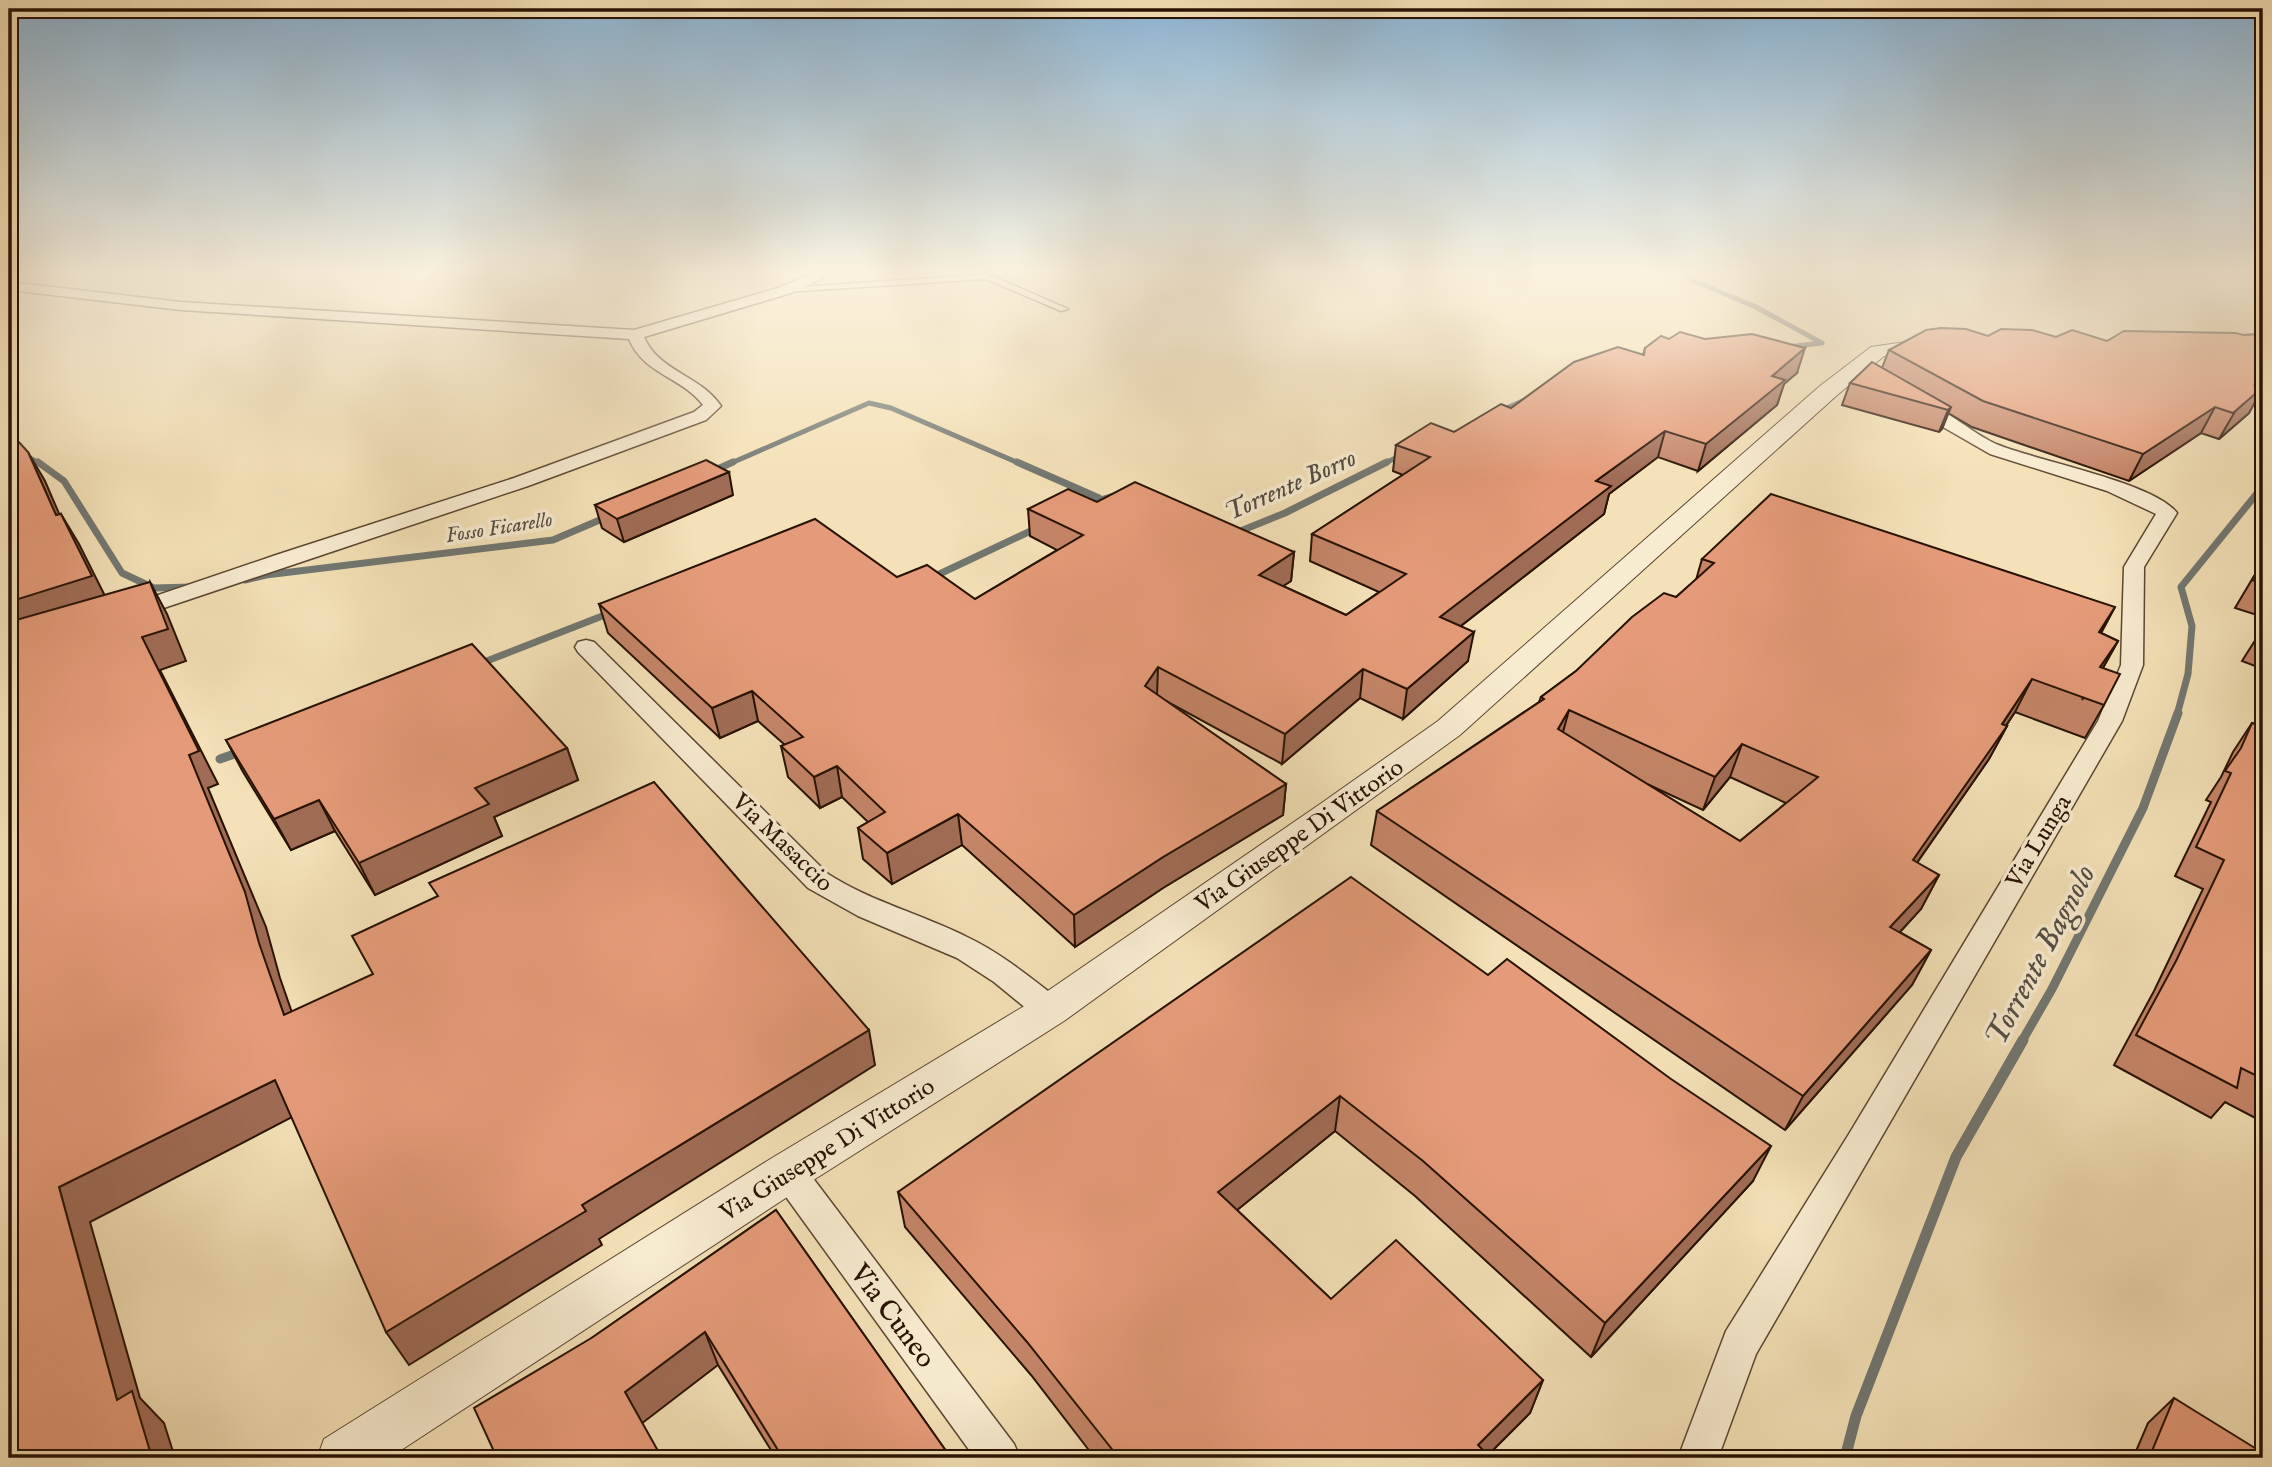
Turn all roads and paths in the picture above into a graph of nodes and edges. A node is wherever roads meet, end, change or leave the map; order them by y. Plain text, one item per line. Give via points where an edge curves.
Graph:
1 (636, 339) edge
2 (1959, 344) edge
3 (1876, 380) junction
4 (110, 618) edge
5 (586, 647) dead end
6 (1050, 1010) junction
7 (788, 1172) junction
8 (343, 1458) edge
9 (1000, 1458) edge
10 (1698, 1458) edge

1 - 4 street via 639,351 652,364 704,393 712,406 700,416 571,465
2 - 3 street, Via Giuseppe Di Vittorio via 1878,351
3 - 6 street, Via Giuseppe Di Vittorio via 1449,728
3 - 10 street, Via Lunga via 1993,449 2124,492 2167,513 2134,566 2132,665 2110,721 1740,1344
5 - 6 street, Via Masaccio via 818,881 845,900 956,944 991,964
6 - 7 street, Via Giuseppe Di Vittorio
7 - 8 street, Via Giuseppe Di Vittorio
7 - 9 street, Via Cuneo

